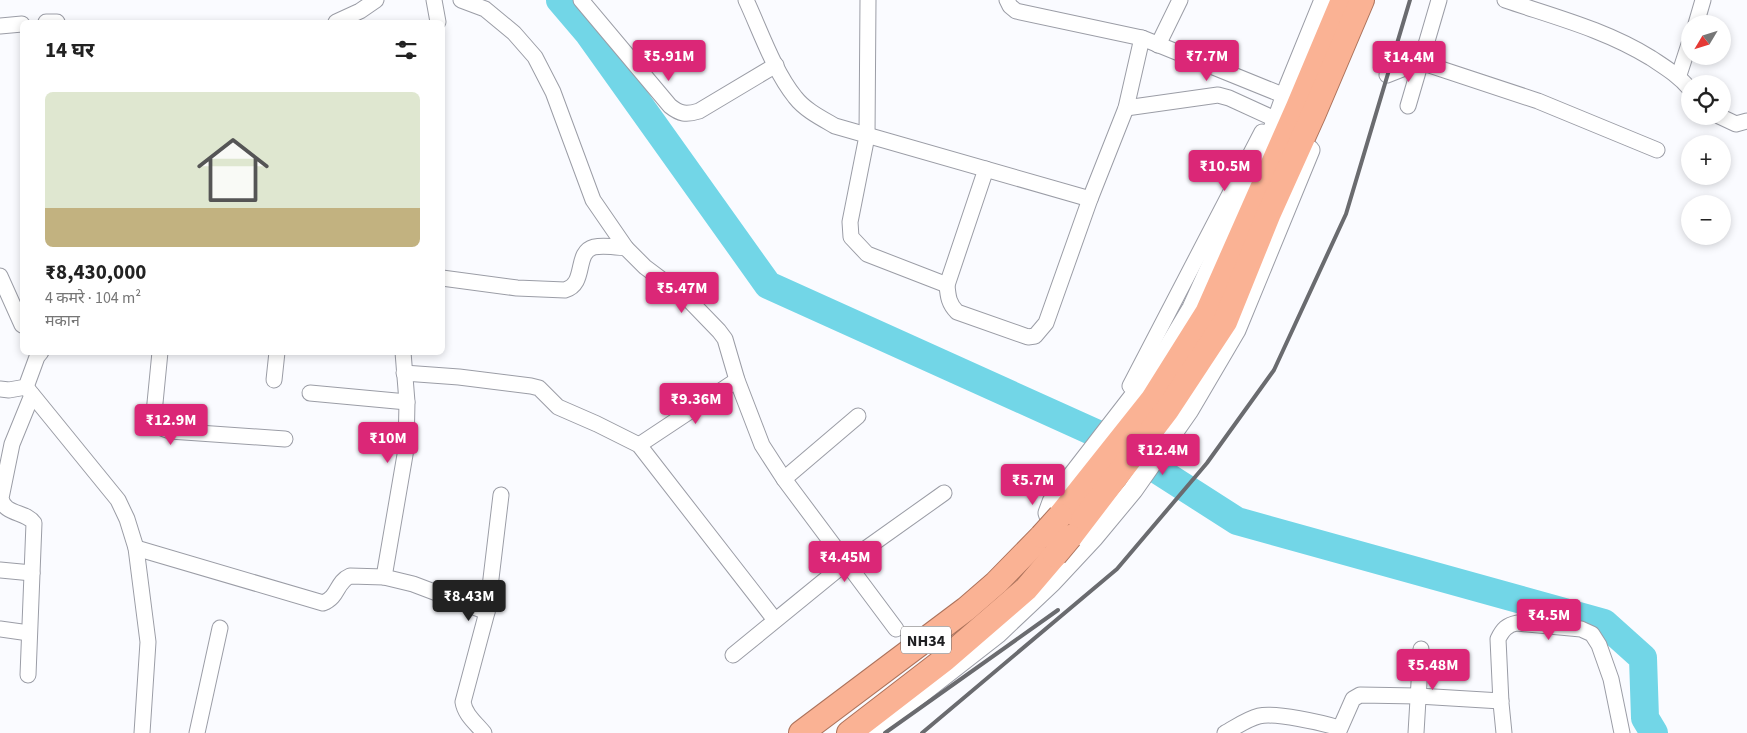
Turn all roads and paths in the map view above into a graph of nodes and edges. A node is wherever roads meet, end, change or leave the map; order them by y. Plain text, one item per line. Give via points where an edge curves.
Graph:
1 (376, 0) edge
2 (434, 0) edge
3 (461, 0) edge
4 (581, 0) edge
5 (746, 0) edge
6 (868, 0) edge
7 (1007, 0) edge
8 (1180, 0) edge
9 (1324, 0) edge
10 (1342, 0) edge
11 (1362, 0) edge
12 (1370, 0) edge
13 (1439, 0) edge
14 (1504, 0) edge
15 (1703, 0) edge
16 (1699, 15) edge
17 (340, 20) edge
18 (438, 20) edge
19 (20, 24) edge
20 (0, 26) edge
21 (1142, 38) junction
22 (1158, 45) junction
23 (1420, 62) junction
24 (776, 65) junction
25 (1682, 65) edge
26 (1387, 75) dead end
27 (1679, 75) junction
28 (1681, 78) edge
29 (1285, 96) junction
30 (1408, 106) dead end
31 (1126, 108) junction
32 (1273, 119) junction
33 (1747, 121) edge
34 (1731, 122) edge
35 (867, 136) junction
36 (1657, 150) dead end
37 (986, 169) junction
38 (1090, 199) junction
39 (626, 248) junction
40 (0, 276) edge
41 (445, 278) edge
42 (947, 285) junction
43 (20, 321) edge
44 (38, 355) edge
45 (160, 355) edge
46 (276, 355) edge
47 (403, 355) edge
48 (404, 373) junction
49 (274, 380) dead end
50 (737, 380) junction
51 (0, 389) edge
52 (29, 391) junction
53 (310, 393) dead end
54 (1147, 397) junction
55 (407, 402) junction
56 (858, 416) dead end
57 (285, 439) dead end
58 (639, 445) junction
59 (1094, 475) junction
60 (784, 479) junction
61 (944, 493) dead end
62 (500, 495) dead end
63 (136, 548) junction
64 (1067, 550) junction
65 (847, 562) junction
66 (0, 570) edge
67 (32, 573) junction
68 (384, 577) junction
69 (487, 612) junction
70 (775, 620) junction
71 (220, 628) dead end
72 (0, 629) edge
73 (896, 629) dead end
74 (29, 633) junction
75 (1421, 649) dead end
76 (733, 655) dead end
77 (28, 675) dead end
78 (1418, 696) junction
79 (1500, 701) junction
80 (1339, 731) edge
81 (142, 733) edge
82 (198, 733) edge
83 (484, 733) edge
84 (801, 733) edge
85 (849, 733) edge
86 (870, 733) edge
87 (1225, 733) edge
88 (1416, 733) edge
89 (1504, 733) edge
90 (1622, 733) edge

1 - 17 street
2 - 18 street
3 - 39 street via 485,9 514,32 535,57 553,92 593,200
4 - 24 street via 680,114 699,111
5 - 24 street
6 - 35 street
7 - 21 street via 1016,11
8 - 22 street
9 - 29 street
10 - 54 highway, NH34 via 1207,313
11 - 54 highway, NH34 via 1225,322
12 - 64 street via 1236,330 1189,410 1133,490
13 - 23 street
14 - 27 street via 1628,44
15 - 16 street
19 - 20 street
21 - 22 street
21 - 31 street
22 - 29 street
23 - 26 street
23 - 30 street
23 - 36 street via 1538,101
24 - 35 street via 795,97 811,112 835,126
25 - 27 street
27 - 28 street
29 - 32 street
31 - 32 street via 1218,95
31 - 38 street
32 - 54 street via 1192,308 1158,365
33 - 34 street via 1736,124
35 - 37 street
35 - 42 street via 850,222 851,238 866,254
37 - 38 street
37 - 42 street
38 - 42 street via 1046,323 1034,336 1028,337 958,312 948,300
39 - 41 street via 591,248 584,254 576,284 565,290 517,288
39 - 50 street via 654,275 689,300 719,331 725,339
40 - 43 street
44 - 52 street
45 - 57 street via 154,413 160,429
46 - 49 street
47 - 48 street
48 - 55 street
48 - 58 street via 539,388 558,407
50 - 58 street
50 - 60 street via 755,430
51 - 52 street
52 - 63 street via 118,500
52 - 67 street via 12,444 2,498 5,507 34,523
53 - 55 street
54 - 59 highway, NH34
55 - 68 street via 406,449
56 - 60 street
58 - 70 street
59 - 64 highway, NH34
59 - 64 street via 1052,502 1048,513 1054,532
59 - 84 highway, NH34, bridge via 996,583
60 - 65 street
61 - 65 street
62 - 69 street
63 - 68 street via 323,603 330,601 345,578
63 - 81 street via 148,642
64 - 85 highway, NH34 via 945,659
64 - 86 street via 1052,582 996,634
65 - 70 street
65 - 73 street
66 - 67 street
67 - 74 street
68 - 69 street via 413,584
69 - 83 street via 463,702 464,709
70 - 76 street
71 - 82 street
72 - 74 street
74 - 77 street
75 - 78 street
78 - 79 street
78 - 80 street via 1360,694 1353,699
78 - 88 street
79 - 89 street
79 - 90 street via 1498,639 1502,631 1517,623 1581,629 1592,634 1599,645 1611,678
80 - 87 street via 1323,723 1262,715

